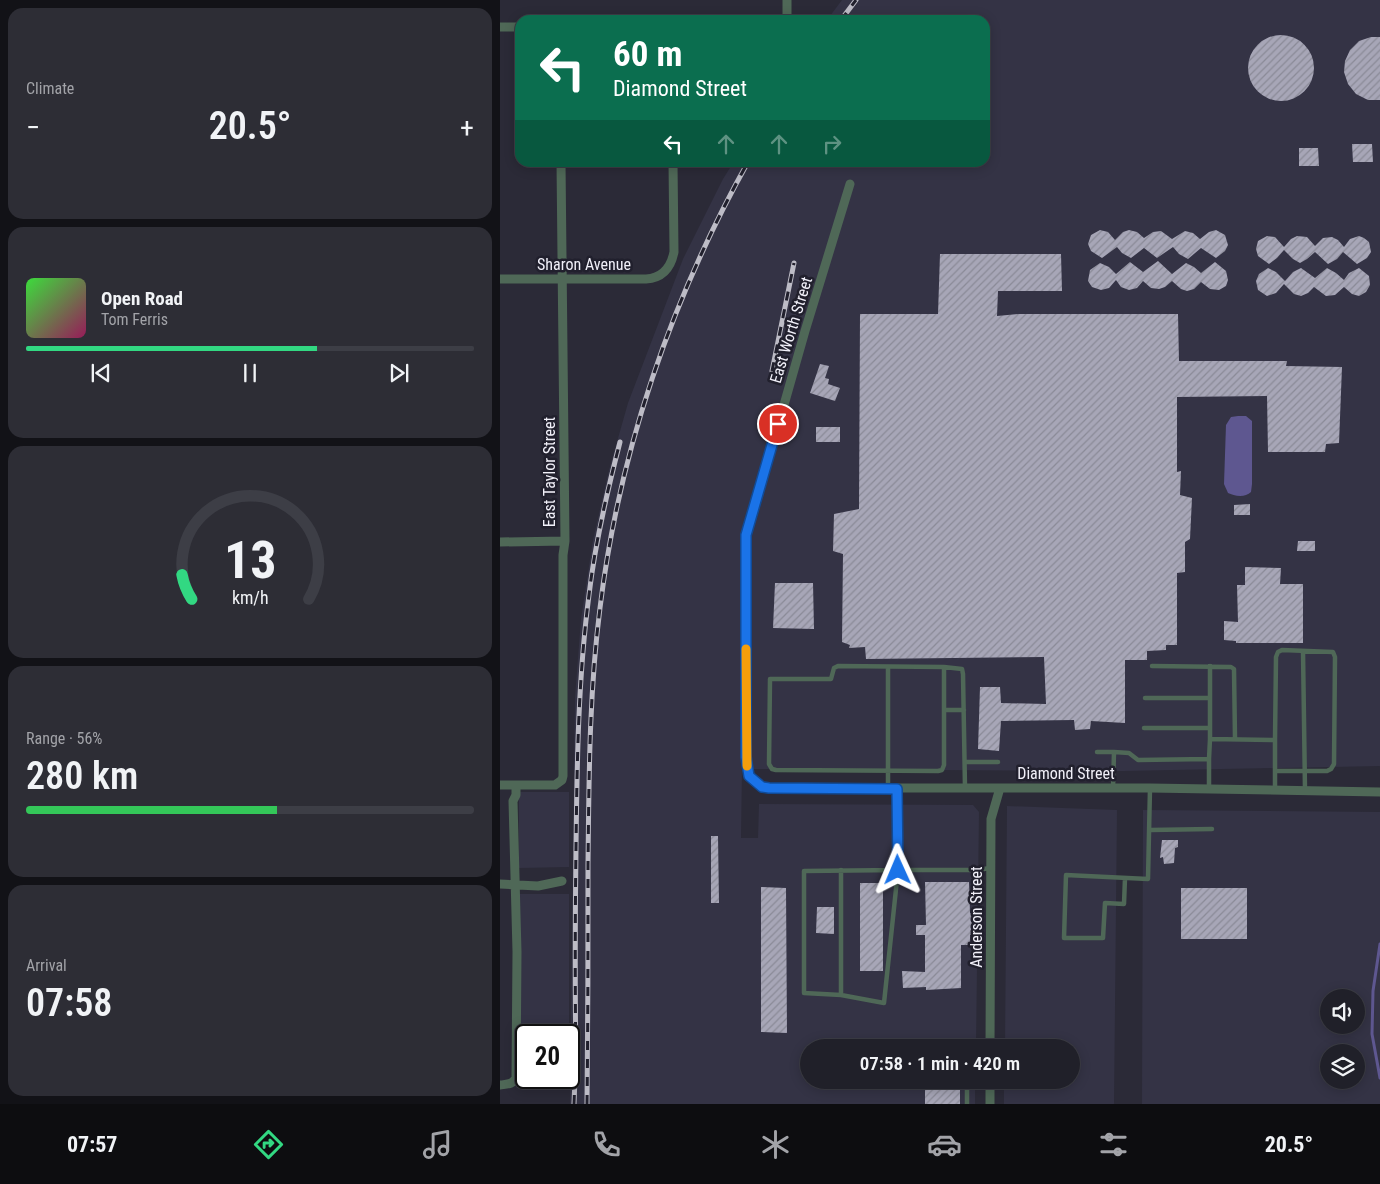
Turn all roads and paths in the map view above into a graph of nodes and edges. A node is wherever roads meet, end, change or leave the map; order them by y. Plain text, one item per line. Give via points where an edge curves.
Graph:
1 (787, 0) edge
2 (787, 15) edge
3 (500, 27) edge
4 (515, 27) edge
5 (561, 167) edge
6 (673, 167) edge
7 (850, 184) dead end
8 (500, 279) edge
9 (562, 279) junction
10 (564, 541) junction
11 (500, 542) edge
12 (1303, 650) junction
13 (1152, 666) dead end
14 (1210, 666) junction
15 (888, 667) junction
16 (944, 667) junction
17 (1145, 698) dead end
18 (1210, 698) junction
19 (944, 710) junction
20 (964, 710) junction
21 (1144, 728) dead end
22 (1210, 728) junction
23 (1210, 739) junction
24 (1235, 739) junction
25 (1275, 740) junction
26 (1096, 752) dead end
27 (1114, 752) junction
28 (1209, 759) junction
29 (965, 762) junction
30 (998, 762) dead end
31 (887, 771) junction
32 (1275, 771) junction
33 (1304, 771) junction
34 (753, 781) joint
35 (500, 784) edge
36 (516, 784) junction
37 (965, 788) junction
38 (1000, 788) junction
39 (1113, 788) junction
40 (1150, 788) junction
41 (1209, 788) junction
42 (892, 789) junction
43 (1275, 789) junction
44 (1305, 790) junction
45 (1380, 792) edge
46 (1212, 829) dead end
47 (1150, 830) junction
48 (991, 868) junction
49 (841, 870) junction
50 (898, 870) junction
51 (1125, 878) junction
52 (562, 881) dead end
53 (500, 884) edge
54 (514, 884) junction
55 (841, 995) junction
56 (990, 1039) edge
57 (500, 1085) edge
58 (967, 1089) edge
59 (990, 1089) edge
60 (967, 1104) edge
61 (990, 1104) edge

1 - 2 street
3 - 4 street
5 - 9 street, East Taylor Street
6 - 9 street, Sharon Avenue via 674,252 666,271 654,279
7 - 34 street, East Worth Street via 746,535 746,757
8 - 9 street, Sharon Avenue
9 - 10 street, East Taylor Street
10 - 11 street
10 - 36 street, East Taylor Street via 563,776 555,785
12 - 25 lane via 1282,650 1276,656
12 - 33 lane
12 - 33 lane via 1333,652 1335,657 1334,764 1327,771
13 - 14 lane
14 - 18 lane
14 - 24 lane via 1234,669
15 - 16 lane
15 - 31 lane
15 - 31 lane via 838,666 834,668 831,679 773,678 769,682 769,764 772,769
16 - 19 lane
16 - 20 lane via 962,669
17 - 18 lane
18 - 22 lane
19 - 20 lane
19 - 31 lane via 942,770
20 - 29 lane
21 - 22 lane
22 - 23 lane
23 - 24 lane
23 - 28 lane
24 - 25 lane
25 - 32 lane
26 - 27 lane
27 - 28 lane via 1128,753 1138,760
27 - 39 lane
28 - 41 lane
29 - 30 lane
29 - 37 lane
31 - 42 lane
32 - 33 lane
32 - 43 lane
33 - 44 lane
34 - 42 street, Diamond Street via 769,788
35 - 36 street
36 - 54 street via 513,801
37 - 38 street, Diamond Street
37 - 42 street, Diamond Street
38 - 39 street, Diamond Street
38 - 48 street, Anderson Street via 992,819
39 - 40 street, Diamond Street
40 - 41 street, Diamond Street
40 - 47 lane
41 - 43 street, Diamond Street
42 - 50 lane
43 - 44 street, Diamond Street
44 - 45 street, Diamond Street
46 - 47 lane
47 - 51 lane via 1148,879
48 - 50 lane
48 - 56 street, Anderson Street
49 - 50 lane
49 - 55 lane
49 - 55 lane via 804,871 804,993
50 - 55 lane via 884,1003
51 - 51 lane via 1066,875 1064,938 1103,938 1105,903 1124,904
52 - 54 street via 538,886
53 - 54 street
54 - 57 street via 514,1081
58 - 60 lane
59 - 61 street

